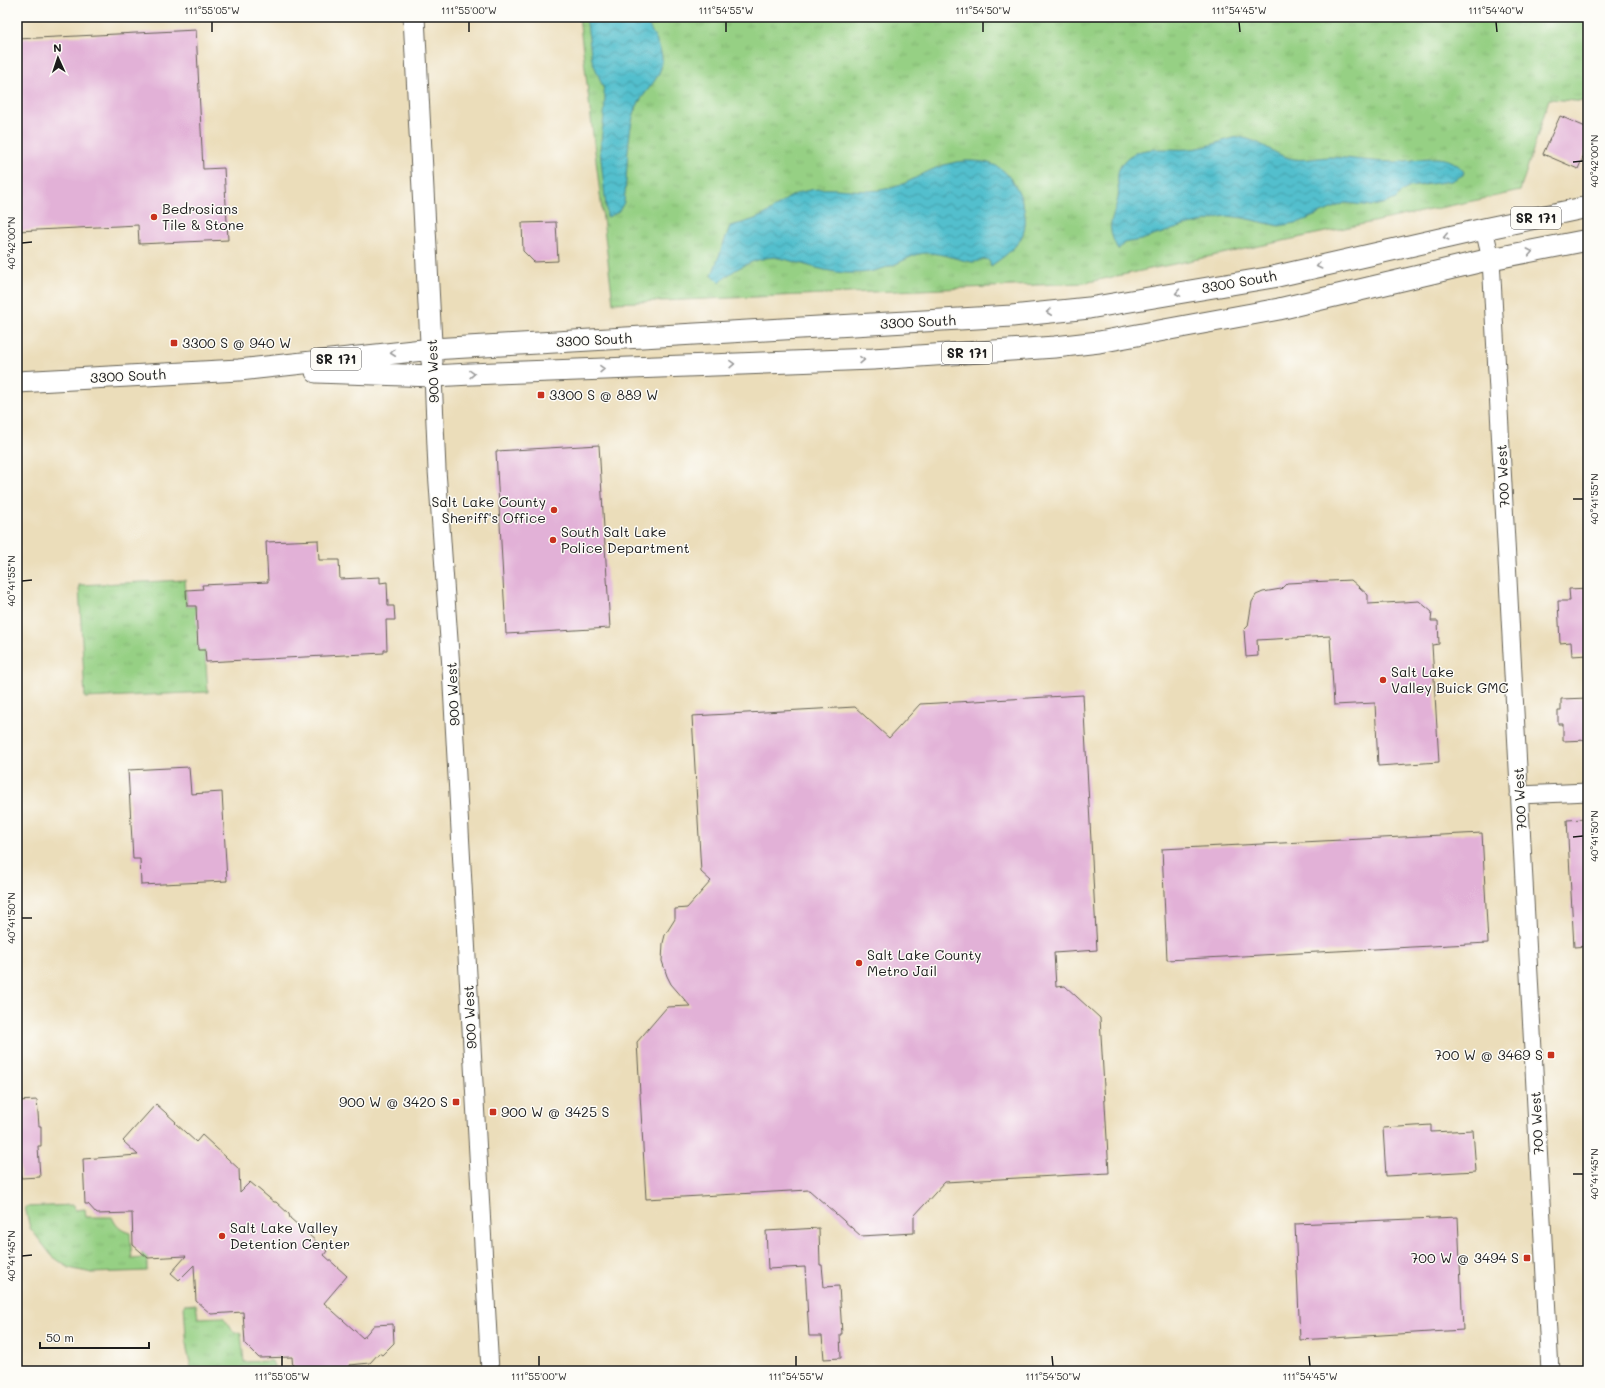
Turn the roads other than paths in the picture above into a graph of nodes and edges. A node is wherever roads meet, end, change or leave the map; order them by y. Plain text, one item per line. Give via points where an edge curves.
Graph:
1 (414, 17) edge
2 (1588, 207) edge
3 (1484, 229) junction
4 (1588, 240) edge
5 (1492, 259) junction
6 (432, 349) junction
7 (239, 370) junction
8 (433, 376) junction
9 (17, 382) edge
10 (1588, 792) edge
11 (1519, 795) junction
12 (490, 1371) edge
13 (1550, 1371) edge

1 - 6 main road, 900 West
2 - 3 main road, 3300 South / SR 171
3 - 5 street, 700 West
3 -> 6 main road, 3300 South / SR 171 via 1273,277 1090,308 997,317
5 -> 4 main road, 3300 South / SR 171
8 -> 5 main road, 3300 South / SR 171 via 873,359 1055,347 1099,342 1279,309
5 - 11 street, 700 West
6 -> 7 main road, 3300 South / SR 171
6 - 8 main road, 900 West
7 - 8 main road, 3300 South / SR 171
7 - 9 main road, 3300 South / SR 171
8 - 12 street, 900 West via 437,470 452,668
10 - 11 street
11 - 13 street, 700 West

